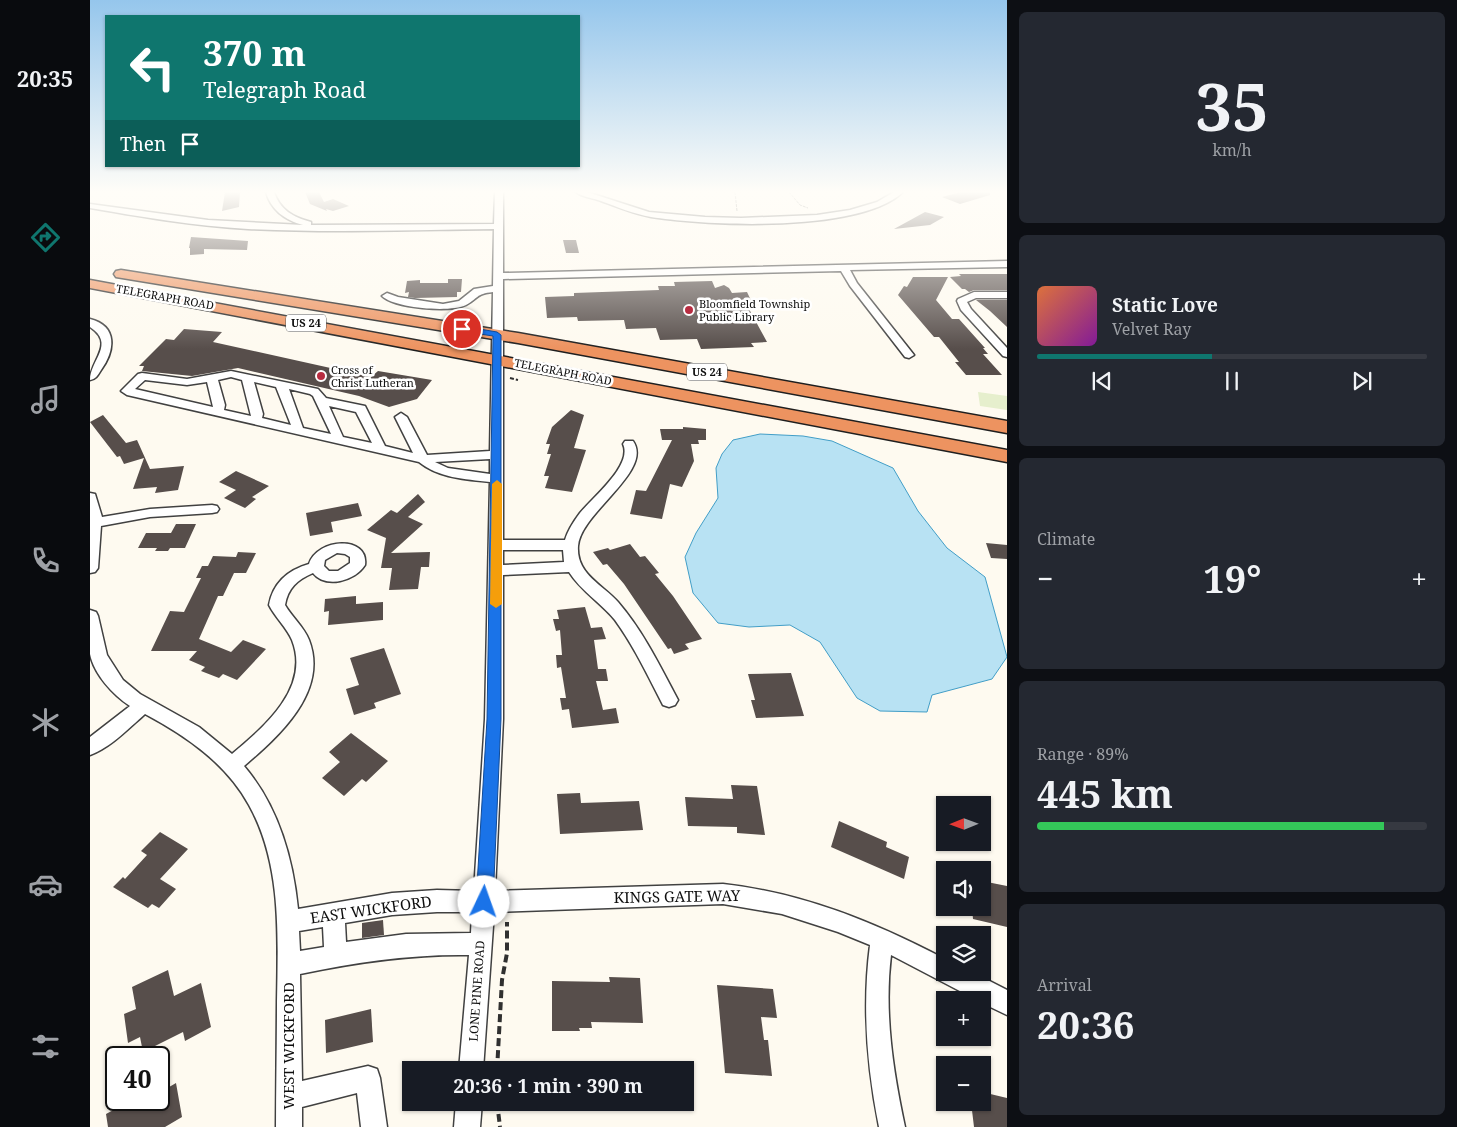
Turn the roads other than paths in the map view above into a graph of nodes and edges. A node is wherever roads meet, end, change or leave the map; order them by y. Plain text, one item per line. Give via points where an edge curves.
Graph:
1 (498, 245) edge
2 (1007, 264) edge
3 (827, 268) junction
4 (844, 268) junction
5 (106, 271) dead end
6 (497, 276) junction
7 (90, 284) edge
8 (853, 284) junction
9 (202, 286) junction
10 (497, 289) junction
11 (251, 294) junction
12 (1007, 295) edge
13 (387, 296) dead end
14 (175, 298) junction
15 (228, 308) junction
16 (90, 322) edge
17 (497, 335) junction
18 (1007, 354) edge
19 (909, 356) dead end
20 (497, 359) junction
21 (247, 376) junction
22 (90, 377) edge
23 (211, 377) junction
24 (179, 382) junction
25 (281, 385) junction
26 (790, 388) junction
27 (320, 400) junction
28 (179, 404) junction
29 (888, 405) junction
30 (218, 412) junction
31 (776, 412) junction
32 (401, 416) dead end
33 (256, 420) junction
34 (1007, 427) edge
35 (297, 429) junction
36 (881, 432) junction
37 (337, 440) junction
38 (629, 444) dead end
39 (379, 449) junction
40 (497, 455) junction
41 (1007, 456) edge
42 (423, 459) junction
43 (497, 479) junction
44 (90, 497) edge
45 (212, 509) dead end
46 (95, 523) junction
47 (497, 545) junction
48 (571, 545) junction
49 (316, 567) dead end
50 (574, 567) junction
51 (90, 568) edge
52 (496, 570) junction
53 (90, 616) edge
54 (669, 700) dead end
55 (143, 705) junction
56 (90, 747) edge
57 (232, 765) junction
58 (484, 902) junction
59 (334, 914) junction
60 (288, 922) junction
61 (882, 939) junction
62 (481, 944) junction
63 (335, 956) junction
64 (289, 965) junction
65 (936, 967) edge
66 (964, 981) edge
67 (1007, 1003) edge
68 (472, 1061) edge
69 (289, 1098) junction
70 (468, 1111) edge
71 (290, 1127) edge
72 (374, 1127) edge
73 (467, 1127) edge
74 (892, 1127) edge

1 - 6 street, LONE PINE ROAD
2 - 4 street
3 - 4 street
3 - 6 street
3 - 8 street
4 - 8 street
5 - 9 highway, TELEGRAPH ROAD / US 24
6 - 10 street, LONE PINE ROAD
7 - 14 highway, TELEGRAPH ROAD / US 24
8 - 19 street
9 - 11 highway, TELEGRAPH ROAD / US 24
9 - 14 highway via 202,291 195,295
10 - 13 street via 479,290 464,302 443,307
10 - 17 street, LONE PINE ROAD
11 - 15 highway via 230,300
11 - 17 highway, TELEGRAPH ROAD / US 24
12 - 18 street via 974,296 962,301 966,310
14 - 15 highway, TELEGRAPH ROAD / US 24
15 - 20 highway, TELEGRAPH ROAD / US 24
16 - 22 street via 103,332 108,342 105,355
17 - 20 street, LONE PINE ROAD
17 - 26 highway, TELEGRAPH ROAD / US 24
20 - 31 highway, TELEGRAPH ROAD / US 24
20 - 40 street, LONE PINE ROAD
21 - 23 street
21 - 25 street
21 - 33 street
23 - 24 street
23 - 30 street
24 - 28 street via 182,398
24 - 28 street via 142,376 127,391
25 - 27 street via 314,392
25 - 35 street
26 - 29 highway, TELEGRAPH ROAD / US 24
26 - 31 highway via 797,395 796,400 788,408
27 - 37 street
27 - 39 street via 361,409
28 - 30 street
29 - 34 highway, TELEGRAPH ROAD / US 24
29 - 36 highway via 866,417 870,426
30 - 33 street
31 - 36 highway, TELEGRAPH ROAD / US 24
32 - 42 street
33 - 35 street
35 - 37 street
36 - 41 highway, TELEGRAPH ROAD / US 24
37 - 39 street
38 - 48 street via 632,457 626,468 593,506
39 - 42 street
40 - 42 street
40 - 43 street, LONE PINE ROAD
42 - 43 street via 445,472
43 - 47 street, LONE PINE ROAD
44 - 46 street
45 - 46 street via 150,513
46 - 51 street
47 - 48 street
47 - 52 street, LONE PINE ROAD
48 - 50 street
49 - 57 street via 289,580 278,597 277,605 294,628 304,654 297,694 277,724
50 - 52 street
50 - 54 street via 630,628
52 - 58 street, LONE PINE ROAD via 494,719
53 - 55 street via 103,665 123,691
55 - 56 street
55 - 57 street via 181,725
57 - 60 street via 273,832 284,874
58 - 59 street, EAST WICKFORD via 392,904
58 - 61 street, KINGS GATE WAY via 659,895 746,896 811,910
58 - 62 street, LONE PINE ROAD
59 - 60 street, EAST WICKFORD
59 - 63 street
60 - 64 street
61 - 65 street, KINGS GATE WAY
61 - 74 street via 878,964 879,1053
62 - 63 street via 423,944
62 - 68 street, LONE PINE ROAD
63 - 64 street
64 - 69 street, WEST WICKFORD
66 - 67 street, KINGS GATE WAY
69 - 71 street, WEST WICKFORD
69 - 72 street via 368,1078
70 - 73 street

